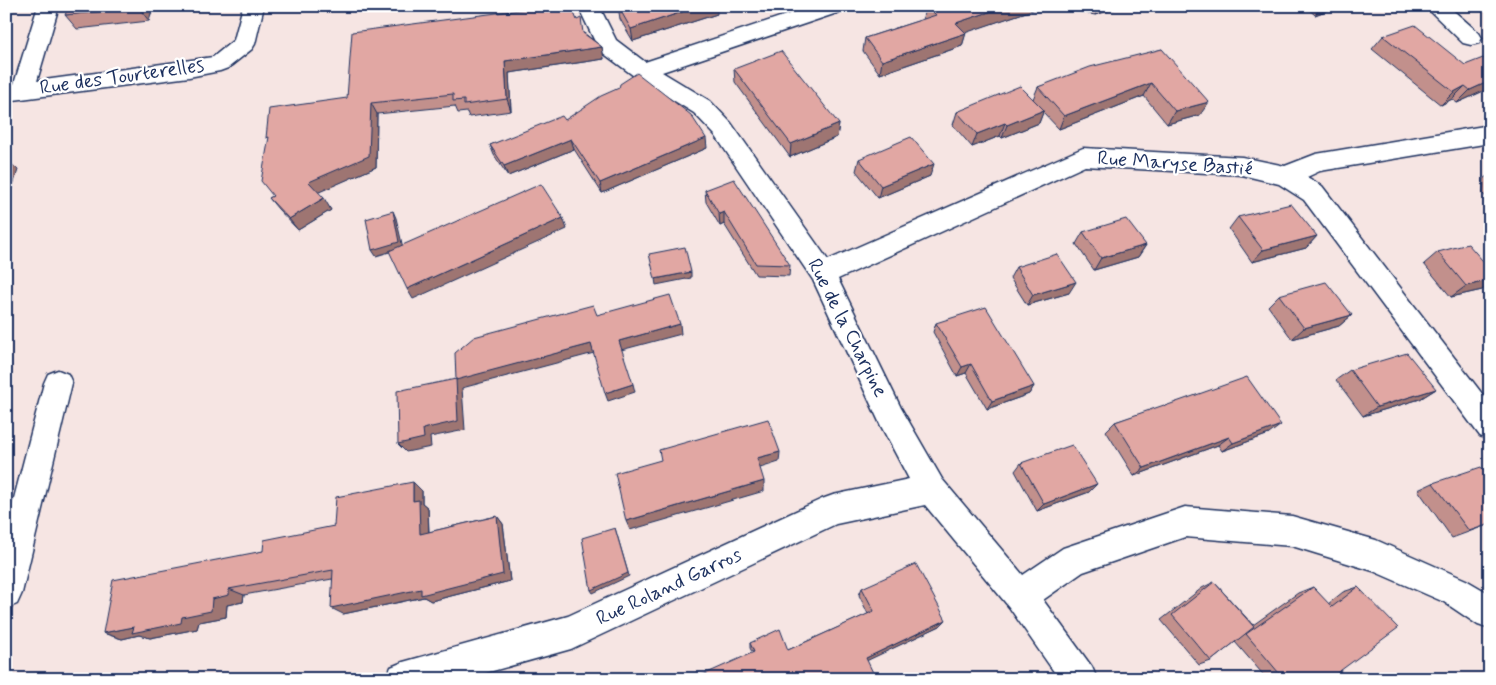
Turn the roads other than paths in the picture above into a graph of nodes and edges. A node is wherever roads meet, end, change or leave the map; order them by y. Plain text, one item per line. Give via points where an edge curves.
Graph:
1 (49, 6) edge
2 (254, 6) edge
3 (588, 6) edge
4 (836, 6) edge
5 (1435, 6) edge
6 (1471, 38) dead end
7 (642, 71) junction
8 (15, 92) edge
9 (1490, 134) edge
10 (1286, 176) junction
11 (823, 274) junction
12 (58, 383) dead end
13 (1490, 427) edge
14 (931, 488) junction
15 (6, 593) edge
16 (1020, 596) junction
17 (1490, 613) edge
18 (403, 679) edge
19 (1080, 679) edge

1 - 8 street, Rue des Tourterelles via 29,68
2 - 8 street, Rue des Tourterelles via 244,44 220,63
3 - 7 street, Rue de la Charpine via 607,45
4 - 7 street
5 - 6 street
7 - 11 street, Rue de la Charpine via 702,107 723,129
9 - 10 street via 1316,163
10 - 11 street, Rue Maryse Bastié via 1242,166 1083,157
10 - 13 street, Rue Maryse Bastié via 1313,193
11 - 14 street, Rue de la Charpine via 891,417
12 - 15 street
14 - 16 street, Rue de la Charpine
14 - 18 street, Rue Roland Garros via 832,510 571,632
16 - 17 street via 1074,560 1186,522 1292,531 1376,556 1455,591
16 - 19 street, Rue de la Charpine

